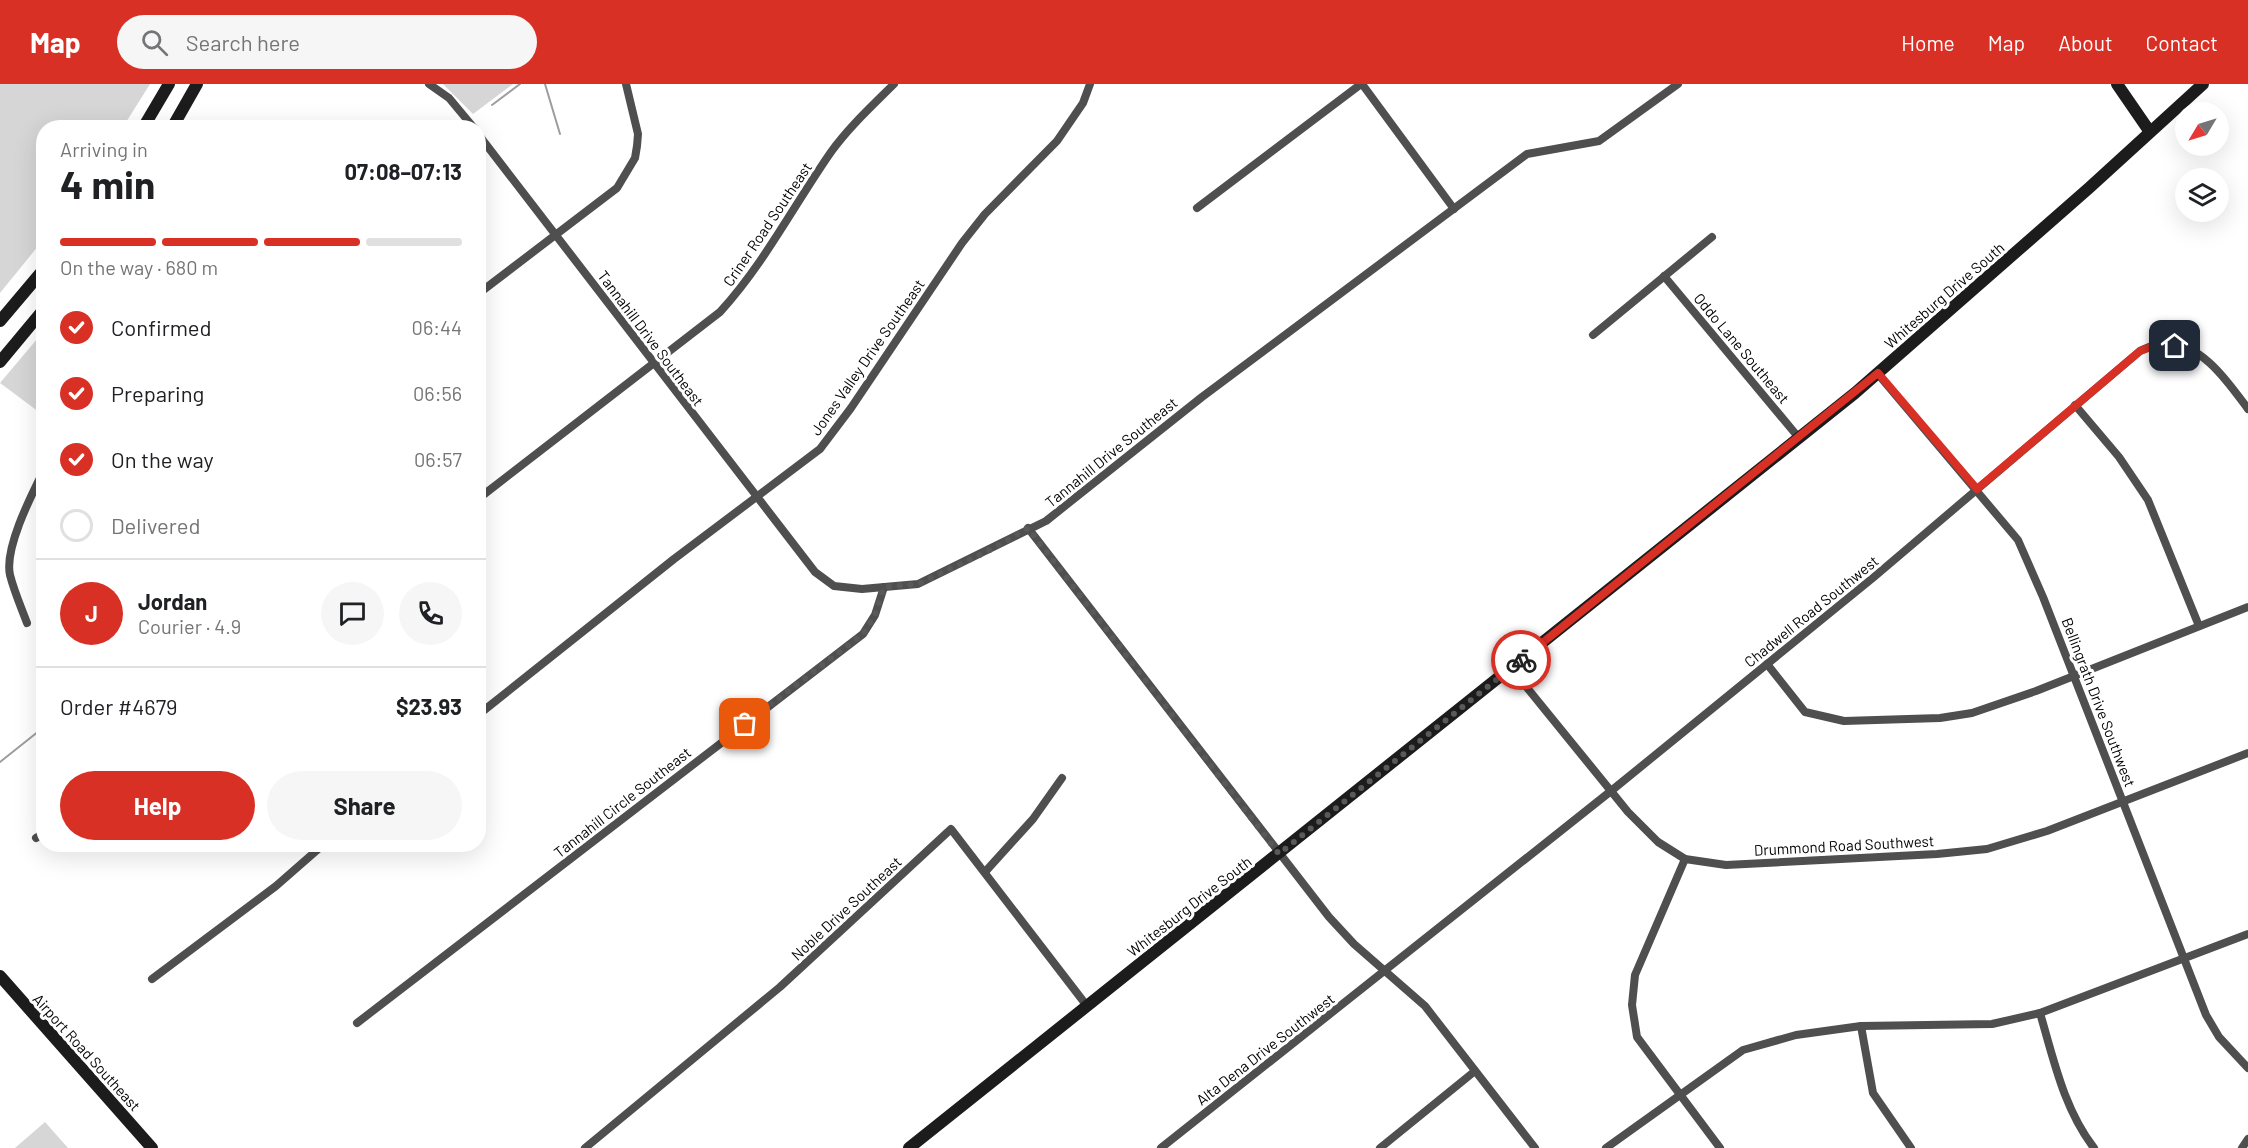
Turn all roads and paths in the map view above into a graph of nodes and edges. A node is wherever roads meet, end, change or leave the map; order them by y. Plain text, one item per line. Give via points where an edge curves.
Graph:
1 (169, 84) edge
2 (197, 84) edge
3 (429, 84) edge
4 (626, 84) edge
5 (894, 84) edge
6 (1090, 84) edge
7 (1361, 84) edge
8 (1678, 84) edge
9 (2117, 84) edge
10 (2203, 84) edge
11 (148, 120) edge
12 (177, 120) edge
13 (467, 120) edge
14 (2150, 132) junction
15 (486, 144) edge
16 (1197, 208) dead end
17 (1454, 209) junction
18 (556, 236) junction
19 (1712, 237) dead end
20 (1664, 276) junction
21 (36, 278) edge
22 (486, 288) edge
23 (36, 319) edge
24 (0, 321) edge
25 (1593, 335) dead end
26 (0, 362) edge
27 (654, 364) junction
28 (1878, 373) junction
29 (2075, 405) junction
30 (2248, 409) edge
31 (1799, 438) junction
32 (36, 487) edge
33 (1977, 489) junction
34 (486, 494) edge
35 (756, 497) junction
36 (1028, 528) junction
37 (884, 587) junction
38 (2248, 607) edge
39 (27, 623) dead end
40 (2199, 626) junction
41 (1767, 664) junction
42 (1511, 668) junction
43 (2073, 676) junction
44 (486, 709) edge
45 (2248, 753) edge
46 (1062, 778) dead end
47 (1611, 791) junction
48 (2123, 802) junction
49 (315, 852) edge
50 (1279, 854) junction
51 (1685, 859) junction
52 (985, 872) junction
53 (2248, 934) edge
54 (2184, 959) junction
55 (1386, 970) junction
56 (0, 976) edge
57 (152, 979) dead end
58 (1088, 1006) junction
59 (2040, 1014) junction
60 (357, 1023) dead end
61 (1861, 1026) junction
62 (2248, 1068) edge
63 (1475, 1071) junction
64 (1680, 1093) junction
65 (2248, 1139) edge
66 (152, 1148) edge
67 (585, 1148) edge
68 (909, 1148) edge
69 (1161, 1148) edge
70 (1380, 1148) edge
71 (1535, 1148) edge
72 (1606, 1148) edge
73 (1720, 1148) edge
74 (1911, 1148) edge
75 (2094, 1148) edge
76 (2242, 1148) edge

1 - 11 main road
2 - 12 main road
3 - 13 street
4 - 18 street via 638,134 635,158 617,188
5 - 27 street, Criner Road Southeast via 858,118 833,150 740,290 720,312
6 - 35 street, Jones Valley Drive Southeast via 1083,103 1057,141 962,243 819,449
7 - 16 street
7 - 17 street
8 - 17 street, Tannahill Drive Southeast via 1599,141 1527,154
9 - 14 main road
10 - 14 main road, Whitesburg Drive South
14 - 28 main road, Whitesburg Drive South
15 - 18 street, Tannahill Drive Southeast
17 - 36 street, Tannahill Drive Southeast via 1202,397 1046,520
18 - 22 street
18 - 27 street, Tannahill Drive Southeast
19 - 20 street
20 - 25 street
20 - 31 street, Oddo Lane Southeast
21 - 24 main road
23 - 26 main road
27 - 34 street, Criner Road Southeast
27 - 35 street, Tannahill Drive Southeast
28 - 31 main road, Whitesburg Drive South
28 - 33 street, Bellingrath Drive Southwest
29 - 30 street, Chadwell Road Southwest via 2140,351 2162,343 2189,348 2221,373
29 - 33 street, Chadwell Road Southwest
29 - 40 street via 2119,457 2148,500
31 - 42 main road, Whitesburg Drive South
32 - 39 street via 22,518 9,572
33 - 41 street, Chadwell Road Southwest
33 - 43 street, Bellingrath Drive Southwest via 2018,540
35 - 37 street, Tannahill Drive Southeast via 815,572 834,586
35 - 44 street, Jones Valley Drive Southeast
36 - 37 street, Tannahill Drive Southeast via 918,584
36 - 50 street
37 - 60 street, Tannahill Circle Southeast via 875,615 863,634
38 - 40 street
40 - 43 street
41 - 43 street via 1805,712 1844,721 1972,713
41 - 47 street, Chadwell Road Southwest
42 - 47 street, Drummond Road Southwest
42 - 50 main road, Whitesburg Drive South
43 - 48 street, Bellingrath Drive Southwest
45 - 48 street, Drummond Road Southwest
46 - 52 street via 1033,819
47 - 51 street, Drummond Road Southwest via 1658,842
47 - 55 street, Chadwell Road Southwest
48 - 51 street, Drummond Road Southwest via 1987,849 1726,865
48 - 54 street, Bellingrath Drive Southwest
49 - 57 street
50 - 55 street via 1354,944
50 - 58 main road, Whitesburg Drive South
51 - 64 street via 1635,975 1632,1005 1637,1037
52 - 58 street, Noble Drive Southeast
52 - 67 street, Noble Drive Southeast via 951,829 780,987
53 - 54 street
54 - 59 street
54 - 62 street, Bellingrath Drive Southwest via 2206,1015 2219,1037
55 - 63 street via 1425,1006
55 - 69 street, Alta Dena Drive Southwest
56 - 66 main road, Airport Road Southeast
58 - 68 main road, Whitesburg Drive South
59 - 61 street via 1992,1024
59 - 75 street via 2060,1084 2078,1128
61 - 64 street via 1796,1035 1743,1050
61 - 74 street via 1873,1093
63 - 70 street
63 - 71 street
64 - 72 street
64 - 73 street
65 - 76 street

